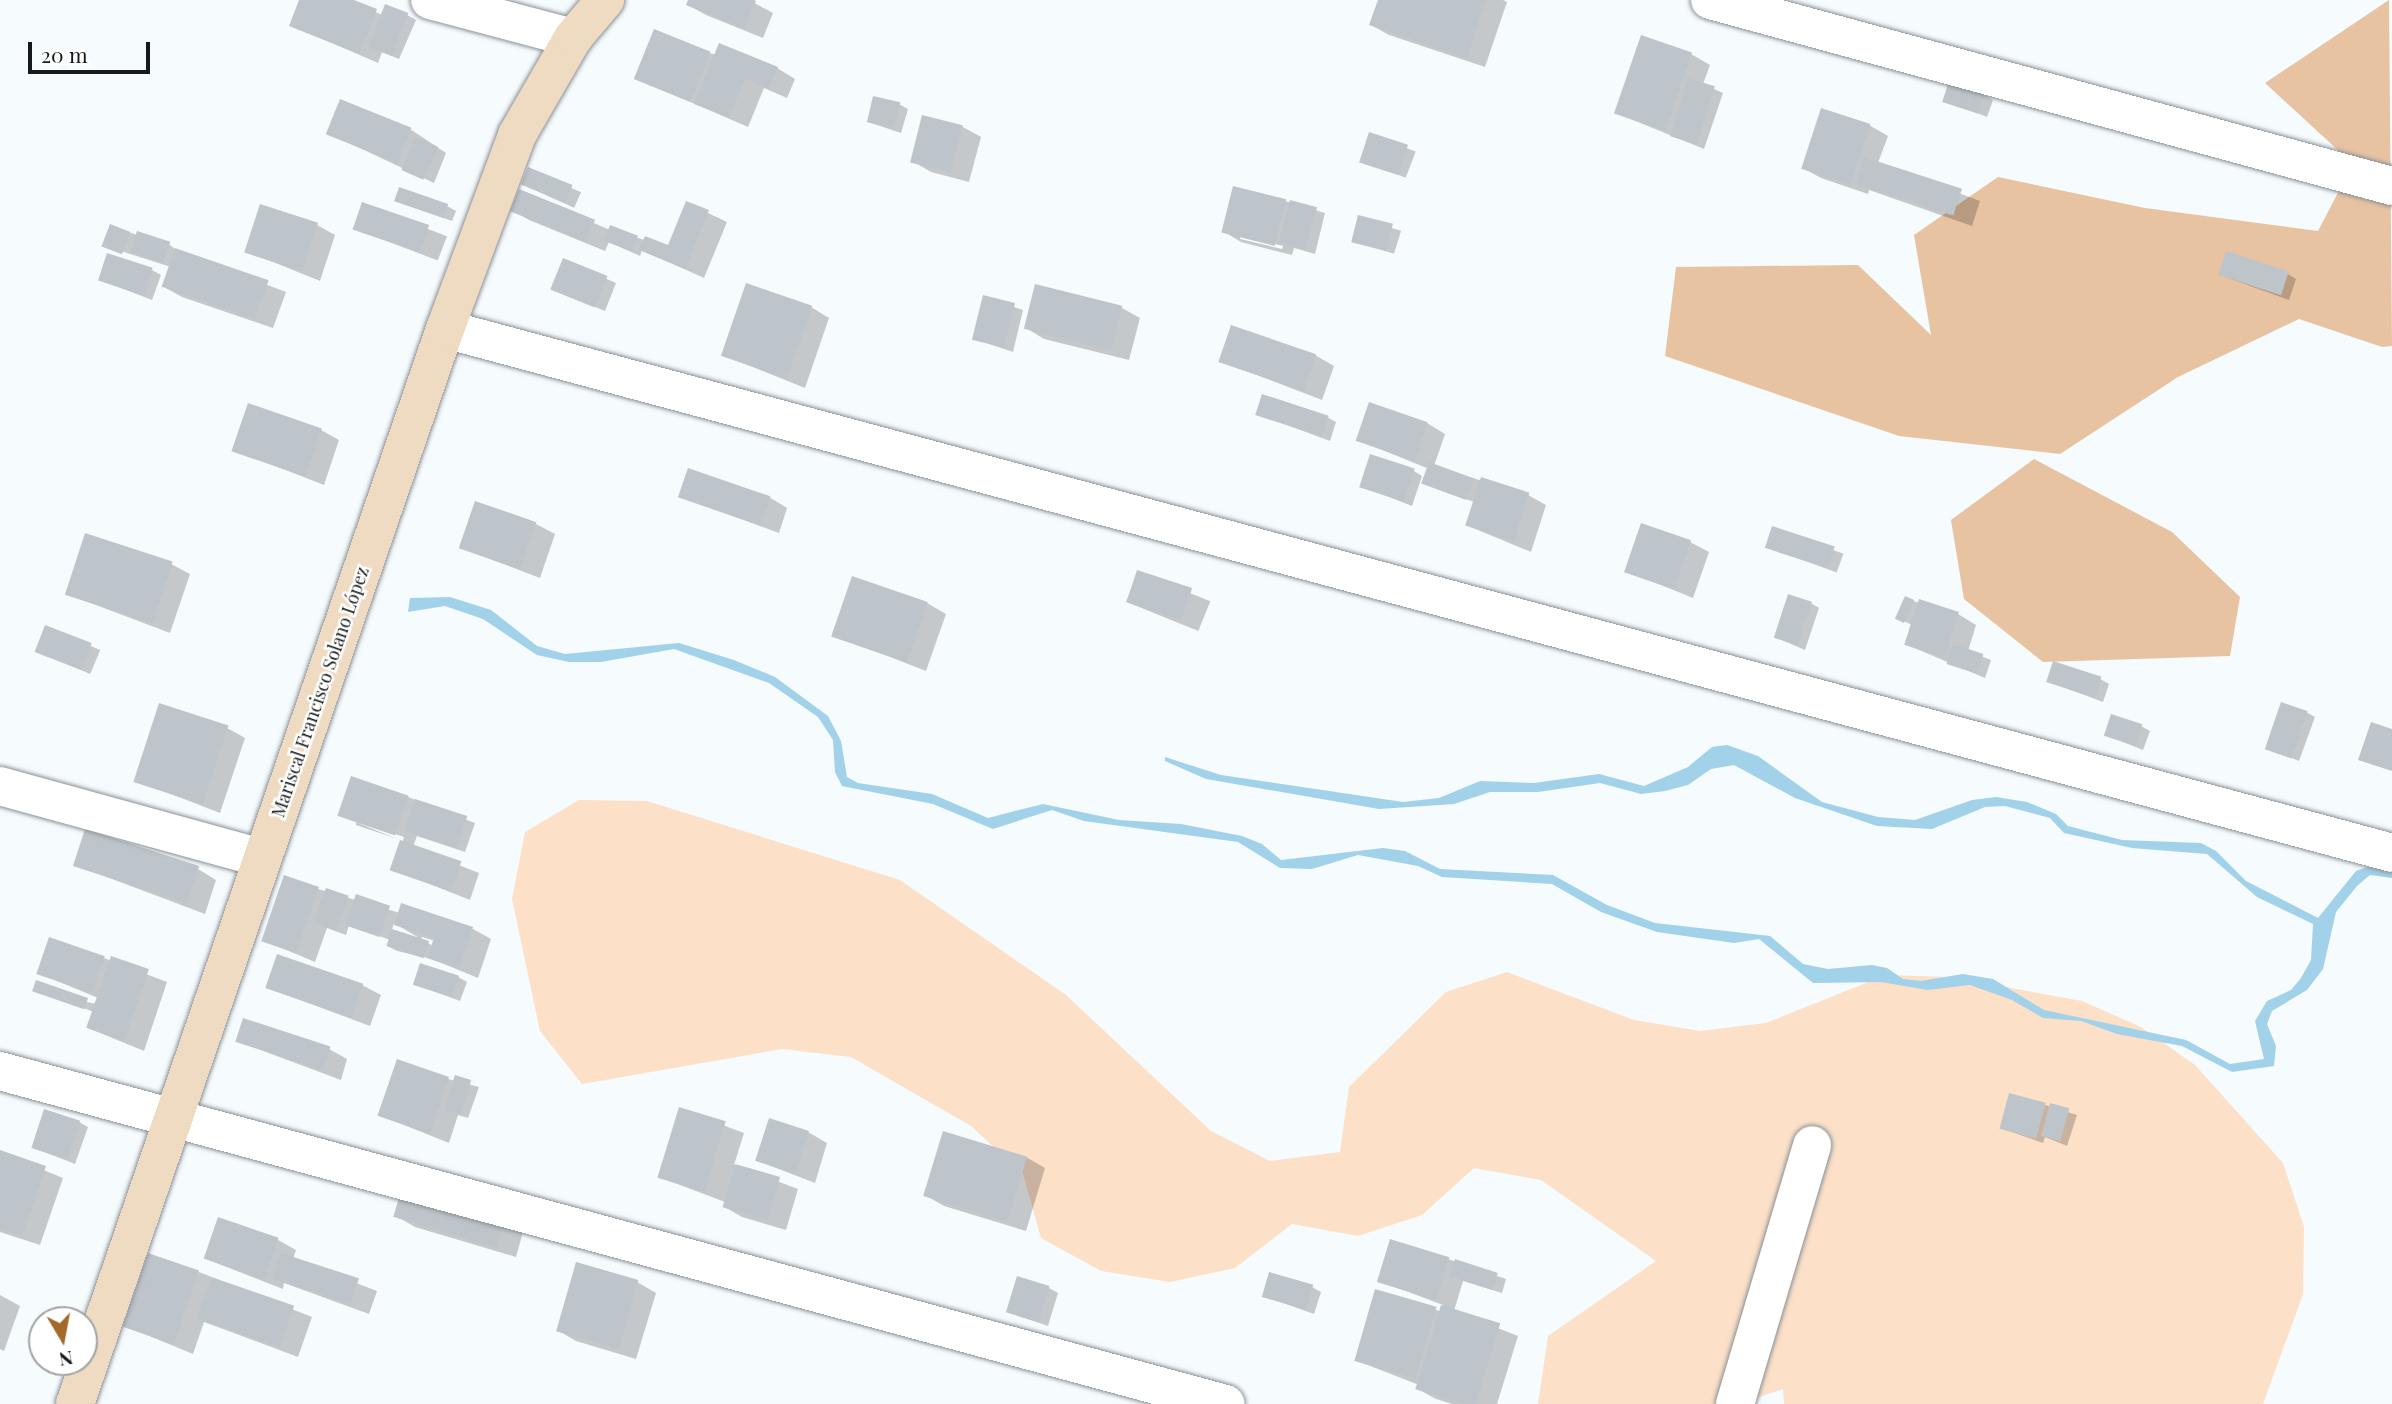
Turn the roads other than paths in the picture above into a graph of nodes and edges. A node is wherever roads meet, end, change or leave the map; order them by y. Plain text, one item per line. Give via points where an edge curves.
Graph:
1 (430, 0) edge
2 (605, 0) edge
3 (1710, 0) edge
4 (573, 38) junction
5 (2392, 186) edge
6 (445, 329) junction
7 (0, 786) edge
8 (2392, 853) edge
9 (262, 858) junction
10 (0, 1072) edge
11 (172, 1119) junction
12 (1812, 1144) dead end
13 (75, 1404) edge
14 (1226, 1404) edge
15 (1735, 1404) edge

1 - 4 street
2 - 4 main road, Mariscal Francisco Solano López
3 - 5 street
4 - 6 main road, Mariscal Francisco Solano López via 517,135
6 - 8 street
6 - 9 main road, Mariscal Francisco Solano López
7 - 9 street
9 - 11 main road, Mariscal Francisco Solano López
10 - 11 street
11 - 13 main road, Mariscal Francisco Solano López
11 - 14 street
12 - 15 street

